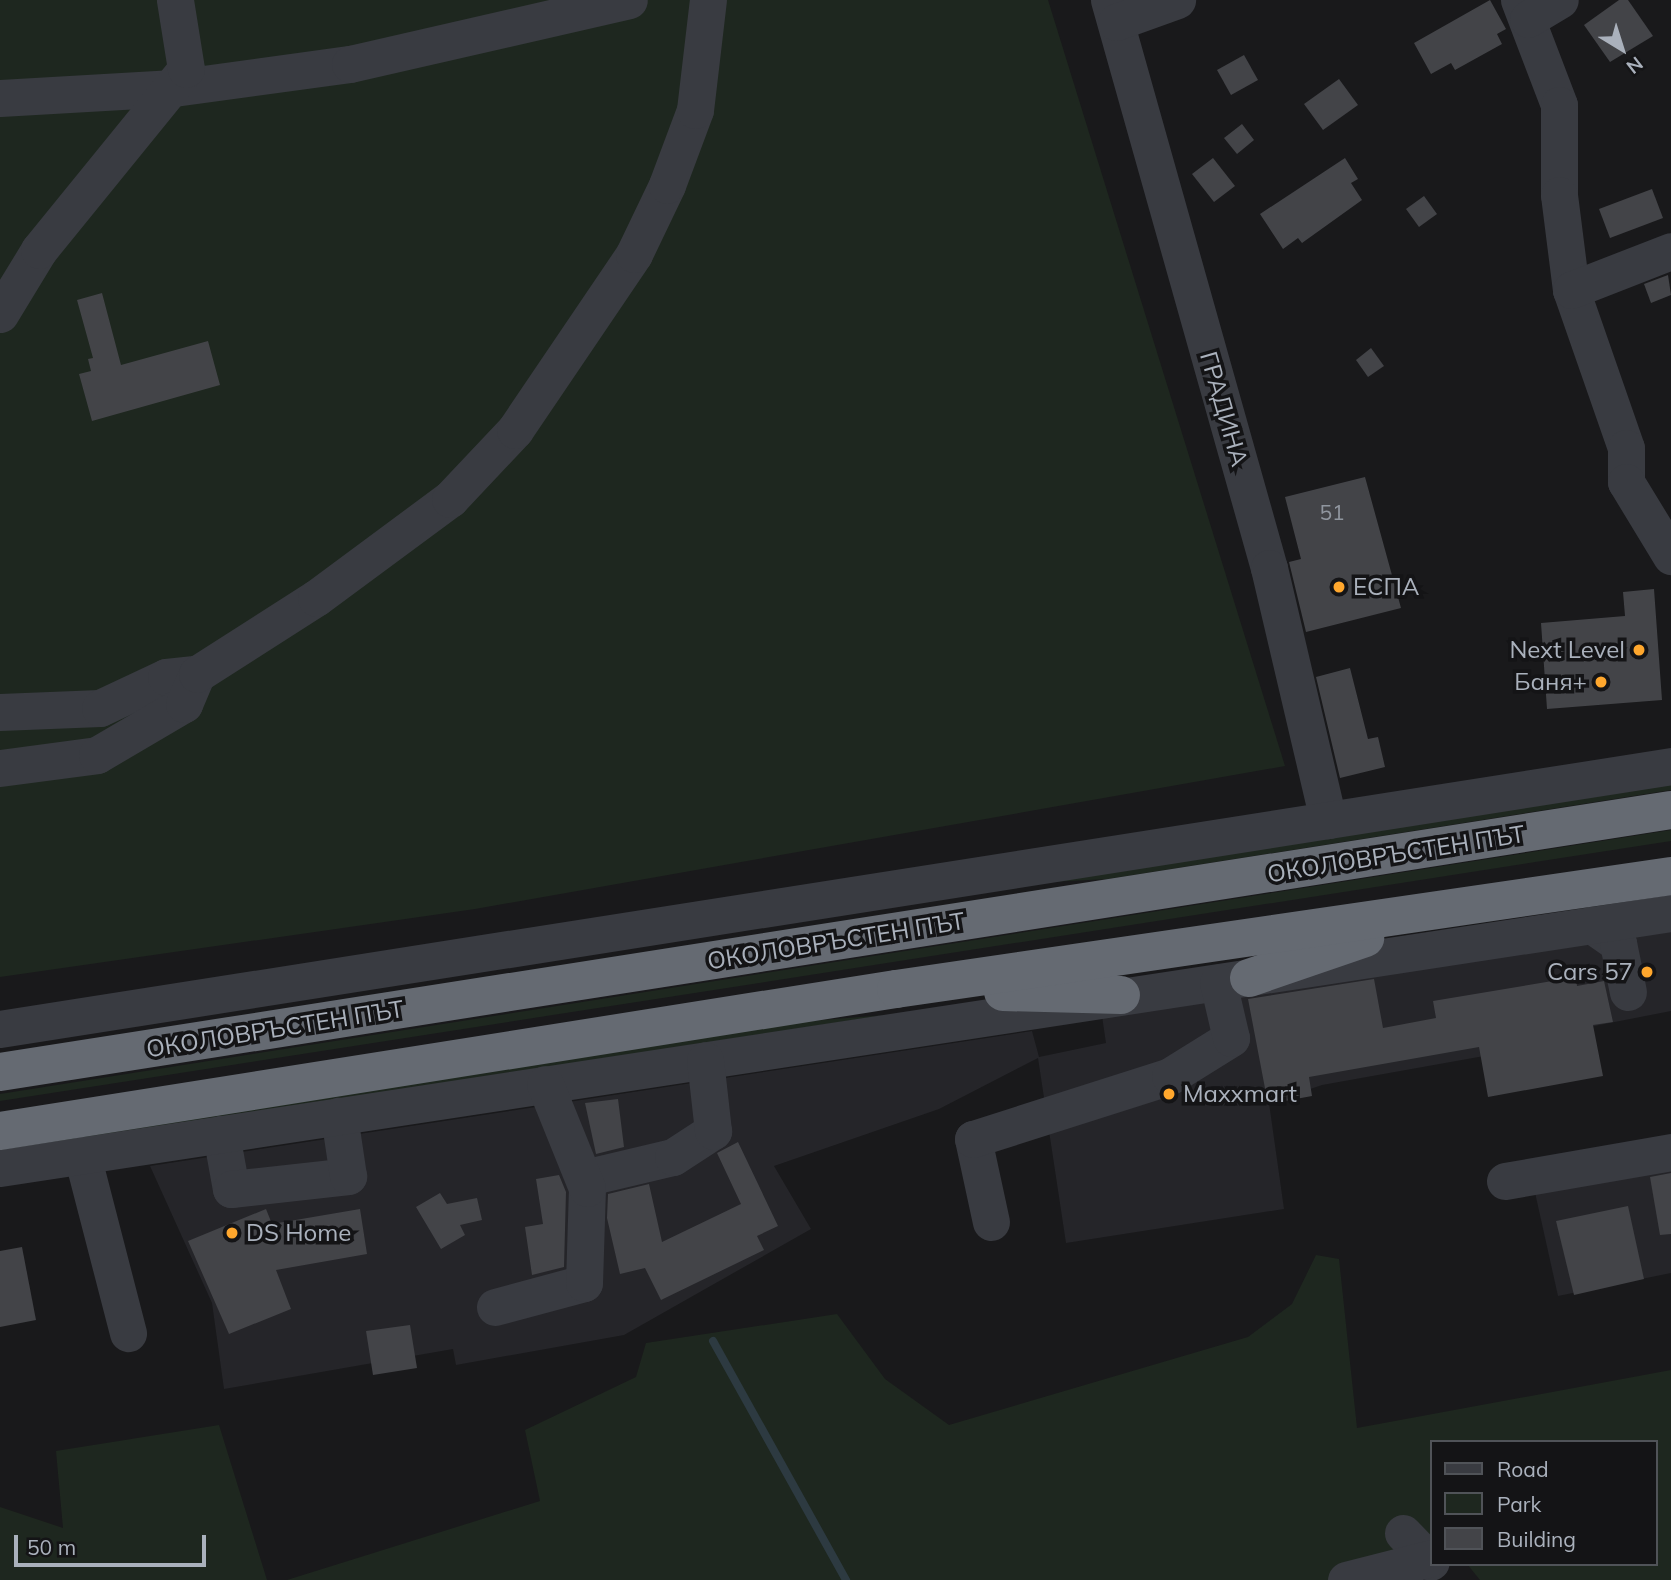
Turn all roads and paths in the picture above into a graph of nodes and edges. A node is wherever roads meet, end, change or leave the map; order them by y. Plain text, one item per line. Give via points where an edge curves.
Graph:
1 (176, 0) edge
2 (629, 0) edge
3 (708, 0) edge
4 (1177, 0) edge
5 (1560, 0) edge
6 (1524, 10) edge
7 (1113, 11) edge
8 (174, 88) junction
9 (0, 98) edge
10 (1671, 251) edge
11 (1571, 290) junction
12 (0, 314) edge
13 (1670, 547) edge
14 (197, 674) junction
15 (0, 712) edge
16 (1671, 766) edge
17 (0, 768) edge
18 (1671, 810) edge
19 (1328, 820) junction
20 (1671, 876) edge
21 (1456, 907) junction
22 (1671, 912) edge
23 (1592, 925) junction
24 (1234, 980) junction
25 (896, 989) junction
26 (1628, 992) dead end
27 (1121, 995) junction
28 (0, 1029) edge
29 (705, 1060) junction
30 (0, 1072) edge
31 (545, 1084) junction
32 (339, 1116) junction
33 (0, 1131) edge
34 (221, 1134) junction
35 (1671, 1152) edge
36 (82, 1155) junction
37 (0, 1168) edge
38 (584, 1178) junction
39 (1505, 1181) dead end
40 (991, 1222) dead end
41 (495, 1307) dead end
42 (128, 1333) dead end
43 (1403, 1533) dead end
44 (1430, 1561) edge
45 (1435, 1566) edge
46 (1346, 1580) edge

1 - 8 street via 186,69
2 - 8 street via 350,64
3 - 14 street via 695,110 667,185 634,254 515,430 450,499 316,598
4 - 7 street
5 - 6 street
6 - 11 street via 1559,105 1559,195
7 - 19 street, ГРАДИНА via 1269,568
8 - 9 street
8 - 12 street via 39,250
10 - 11 street
11 - 13 street via 1626,447 1626,482 1636,505
14 - 15 street via 166,677 100,708
14 - 17 street via 184,704 97,755
16 - 19 street
18 - 30 highway, ОКОЛОВРЪСТЕН ПЪТ
19 - 28 street
20 - 21 highway
21 - 24 highway
21 - 25 highway
22 - 23 street
23 - 24 street
23 - 26 street via 1618,943
24 - 27 street
24 - 40 street via 1231,1038 1170,1076 972,1139
25 - 27 highway
25 - 33 highway
27 - 29 street
29 - 31 street
29 - 38 street via 713,1131 673,1157
31 - 32 street
31 - 38 street
32 - 34 street
32 - 34 street via 348,1176 231,1189
34 - 36 street
35 - 39 street
36 - 37 street
36 - 42 street
38 - 41 street via 584,1283
43 - 44 street
45 - 46 street

